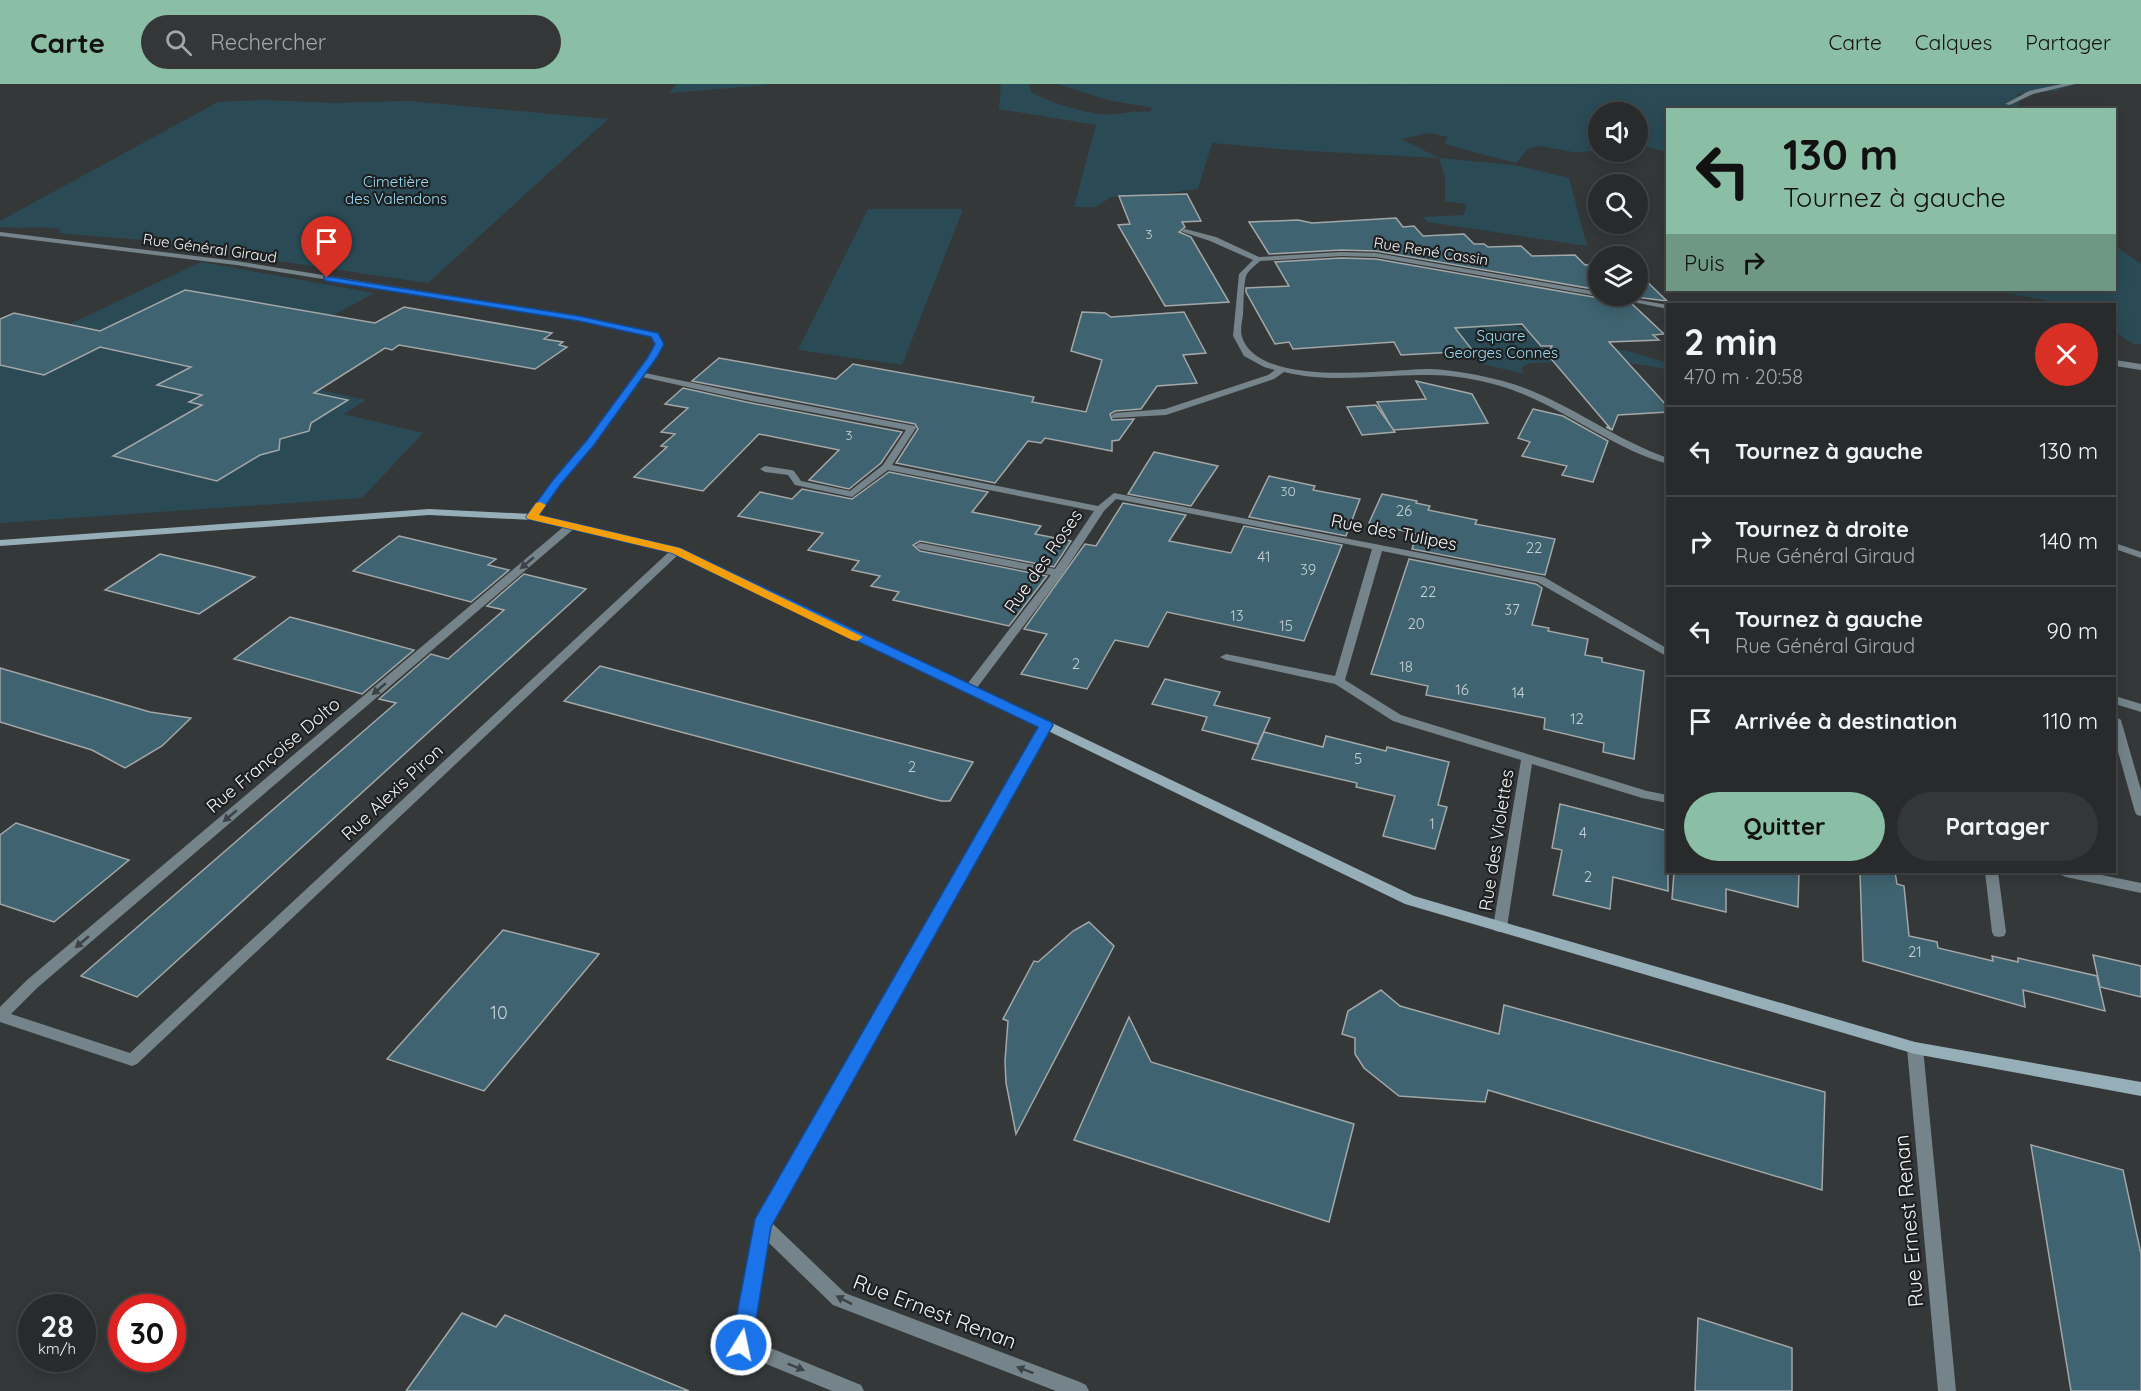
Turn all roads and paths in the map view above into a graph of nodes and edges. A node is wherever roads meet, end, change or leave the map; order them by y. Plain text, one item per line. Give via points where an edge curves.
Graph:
1 (2072, 84) edge
2 (2008, 104) dead end
3 (1185, 231) dead end
4 (0, 234) edge
5 (1257, 259) junction
6 (1588, 292) edge
7 (1648, 303) edge
8 (1666, 307) edge
9 (2116, 363) edge
10 (2141, 367) edge
11 (1281, 370) junction
12 (639, 374) junction
13 (1115, 416) dead end
14 (1666, 460) edge
15 (886, 467) junction
16 (765, 469) dead end
17 (1100, 509) junction
18 (532, 517) junction
19 (572, 525) junction
20 (0, 543) edge
21 (920, 546) dead end
22 (2116, 546) edge
23 (1378, 547) junction
24 (676, 551) junction
25 (2141, 555) edge
26 (1058, 573) junction
27 (1666, 653) edge
28 (1226, 657) dead end
29 (1339, 681) junction
30 (969, 690) junction
31 (2116, 700) edge
32 (2141, 708) edge
33 (2116, 724) edge
34 (1046, 725) junction
35 (1527, 758) junction
36 (1666, 799) edge
37 (2141, 812) edge
38 (1991, 873) edge
39 (2071, 873) edge
40 (2141, 888) edge
41 (1500, 927) junction
42 (1999, 932) dead end
43 (0, 1016) edge
44 (1915, 1048) junction
45 (2141, 1089) edge
46 (762, 1225) junction
47 (855, 1391) edge
48 (1080, 1391) edge
49 (1947, 1391) edge

1 - 2 street via 2018,97
3 - 5 street via 1213,238
4 - 12 street, Rue Général Giraud via 236,263 623,326 655,335 660,344
5 - 6 street, Rue René Cassin via 1383,255
5 - 11 street via 1243,274 1238,342 1246,353
7 - 8 street
9 - 10 street
11 - 13 street via 1185,407
11 - 14 street via 1329,376 1430,372 1491,381 1532,394 1618,442
12 - 15 street via 912,428
12 - 18 street, Rue Général Giraud
15 - 16 street via 852,494 798,483 791,473
15 - 17 street, Rue des Roses
17 - 23 street, Rue des Tulipes via 1114,496
17 - 26 street, Rue des Roses
18 - 19 main road
18 - 20 main road via 429,512
19 - 24 main road
19 -> 43 street, Rue Françoise Dolto via 32,984
21 - 26 street
22 - 25 street
23 - 27 street, Rue des Tulipes via 1540,579
23 - 29 street
24 - 30 main road
24 - 43 street, Rue Alexis Piron via 132,1060
26 - 30 street, Rue des Roses
28 - 29 street, Rue des Violettes
29 - 35 street, Rue des Violettes via 1397,718
30 - 34 main road
31 - 32 street
33 - 37 street
34 - 41 main road via 1410,900
34 - 46 street
35 - 36 street, Rue des Violettes
35 - 41 street, Rue des Violettes
38 - 42 street
39 - 40 street
41 - 44 main road
44 - 45 main road
44 - 49 street, Rue Ernest Renan
46 -> 47 street via 741,1345
48 -> 46 street, Rue Ernest Renan via 839,1299

